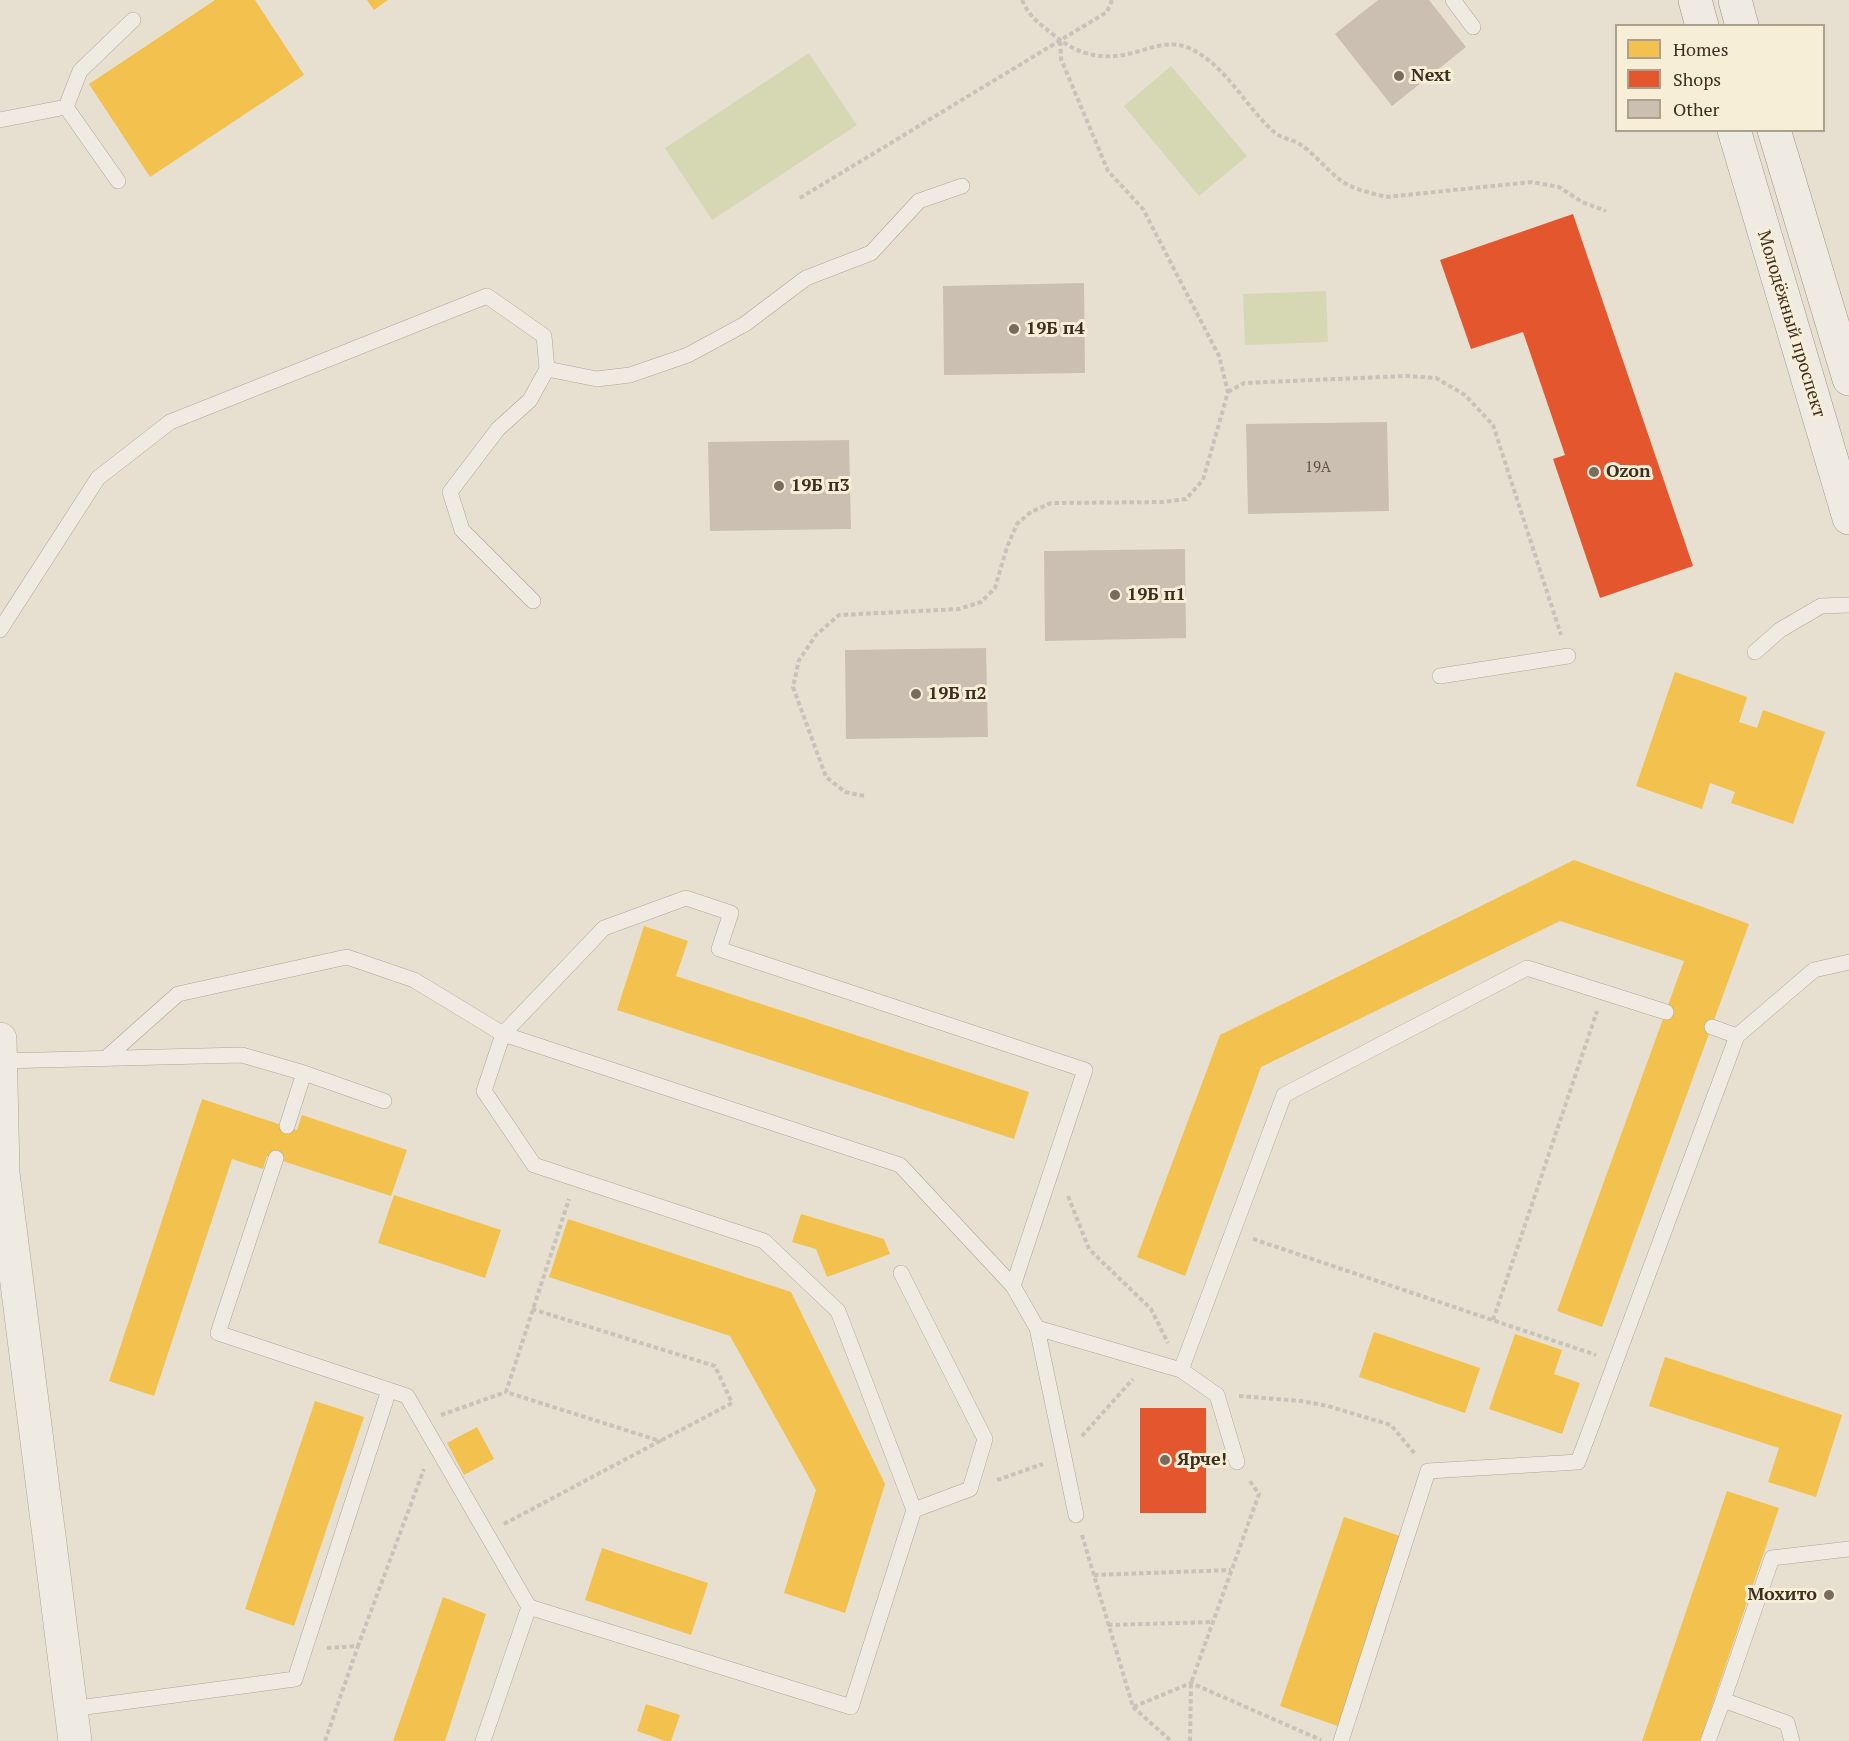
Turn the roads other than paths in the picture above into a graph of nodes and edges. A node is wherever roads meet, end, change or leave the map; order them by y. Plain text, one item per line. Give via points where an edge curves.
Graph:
1 (1453, 0) edge
2 (1695, 0) edge
3 (1734, 0) edge
4 (133, 20) dead end
5 (1701, 24) edge
6 (1741, 24) edge
7 (1473, 27) dead end
8 (66, 107) junction
9 (0, 120) edge
10 (1735, 132) edge
11 (1775, 132) edge
12 (118, 181) dead end
13 (962, 186) dead end
14 (547, 369) junction
15 (1849, 379) edge
16 (1849, 518) edge
17 (533, 601) dead end
18 (1849, 605) edge
19 (0, 630) edge
20 (1755, 652) dead end
21 (1568, 656) road end
22 (1440, 676) dead end
23 (1849, 962) edge
24 (1666, 1012) dead end
25 (1712, 1027) dead end
26 (504, 1034) junction
27 (1737, 1036) junction
28 (0, 1039) edge
29 (106, 1058) junction
30 (0, 1061) edge
31 (304, 1073) junction
32 (384, 1101) dead end
33 (287, 1126) dead end
34 (276, 1158) dead end
35 (901, 1273) dead end
36 (1013, 1286) junction
37 (1037, 1328) junction
38 (1181, 1370) junction
39 (389, 1390) junction
40 (1237, 1462) road end
41 (914, 1510) junction
42 (1076, 1515) road end
43 (1849, 1549) edge
44 (529, 1607) junction
45 (1723, 1700) junction
46 (73, 1725) edge
47 (483, 1741) edge
48 (1341, 1741) edge
49 (1707, 1741) edge
50 (1792, 1741) edge

1 - 7 lane
2 - 5 main road
3 - 6 main road
4 - 8 lane via 80,71
8 - 9 lane
8 - 12 lane
10 - 16 main road, Молодёжный проспект
11 - 15 main road
13 - 14 lane via 919,201 871,253 806,278 745,324 688,355 630,375 597,379
14 - 17 lane via 530,400 498,429 450,492 462,530
14 - 19 lane via 544,336 487,296 170,422 98,478
18 - 20 lane via 1821,606 1780,630
21 - 22 lane
23 - 27 lane via 1814,970
24 - 38 lane via 1527,968 1284,1095
25 - 27 lane
26 - 29 lane via 414,980 347,957 178,994
26 - 36 lane via 900,1165
26 - 36 lane via 603,928 686,898 731,913 719,949 1085,1070
26 - 41 lane via 484,1091 534,1165 764,1241 838,1311
27 - 48 lane via 1578,1462 1428,1471
28 - 30 main road
29 - 30 lane
29 - 31 lane via 242,1055
30 - 46 main road via 3,1173
31 - 32 lane
31 - 33 lane
34 - 39 lane via 218,1333
35 - 41 lane via 984,1439 970,1489
36 - 37 lane
37 - 38 lane
37 - 42 lane
38 - 40 lane via 1217,1395
39 - 44 lane via 407,1396
39 - 46 lane via 295,1679
41 - 44 lane via 851,1707
43 - 45 lane via 1772,1558
44 - 47 lane
45 - 49 lane
45 - 50 lane via 1787,1724

